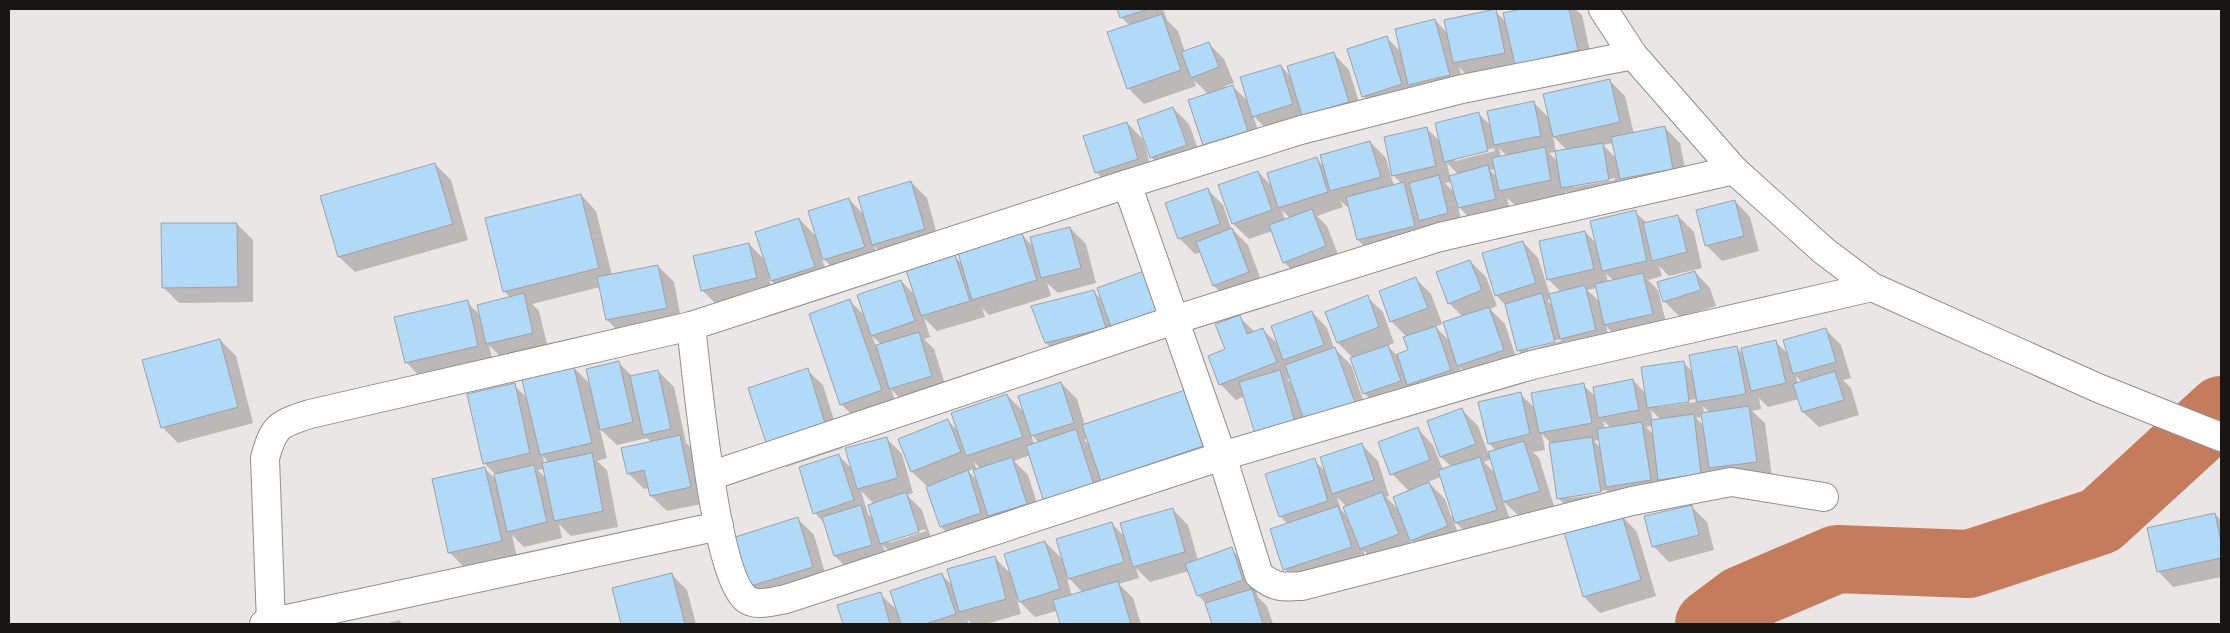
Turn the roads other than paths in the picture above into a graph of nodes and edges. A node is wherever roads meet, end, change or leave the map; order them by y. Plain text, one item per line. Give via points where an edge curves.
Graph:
1 (1603, 9) edge
2 (1633, 55) junction
3 (1734, 170) junction
4 (1128, 184) junction
5 (1872, 287) junction
6 (1174, 320) junction
7 (691, 326) junction
8 (2221, 437) edge
9 (1222, 456) junction
10 (710, 476) junction
11 (1824, 497) dead end
12 (719, 526) junction
13 (269, 624) edge

1 - 2 street
2 - 3 street
2 - 4 street via 1462,89 1302,130
3 - 5 street via 1824,251
3 - 6 street via 1440,237
4 - 6 street
4 - 7 street
5 - 8 street via 2098,388
5 - 9 street via 1532,366
6 - 9 street
6 - 10 street
7 - 10 street
7 - 13 street via 310,414 278,427 271,437 265,458
9 - 11 street via 1259,575 1271,585 1282,587 1302,586 1632,501 1731,482
9 - 12 street via 786,599 762,604 747,600 736,587
10 - 12 street
12 - 13 street

